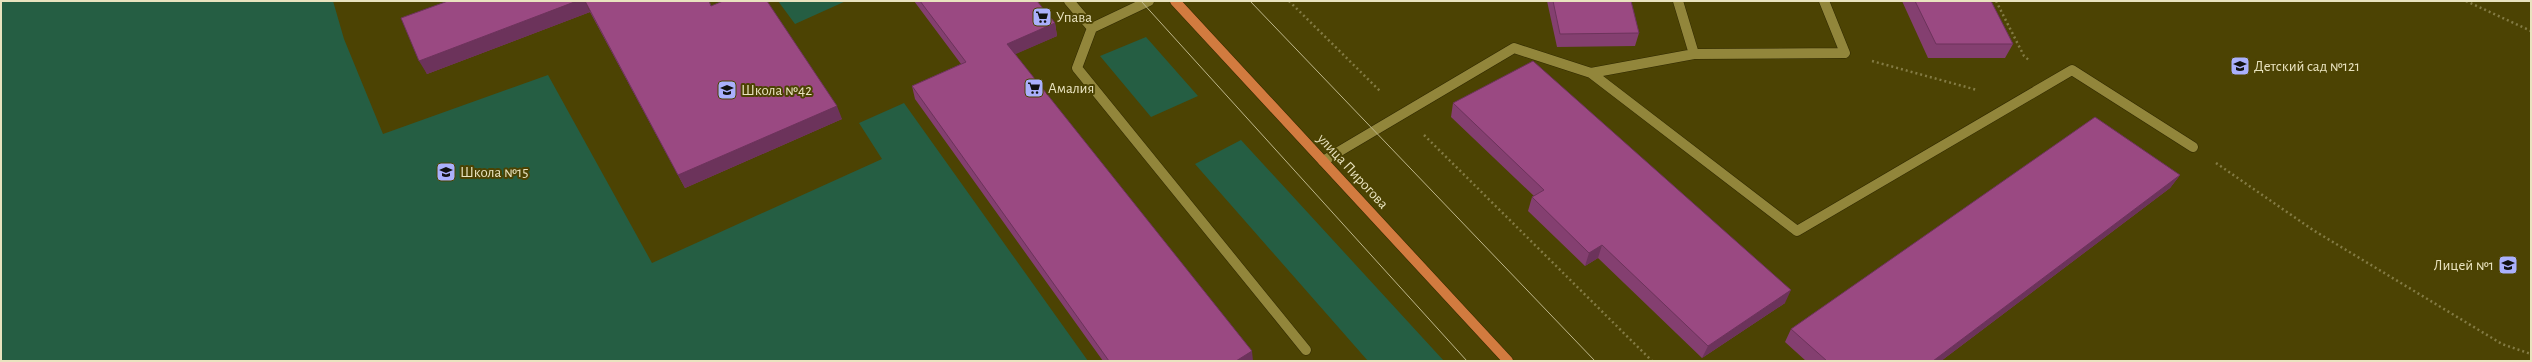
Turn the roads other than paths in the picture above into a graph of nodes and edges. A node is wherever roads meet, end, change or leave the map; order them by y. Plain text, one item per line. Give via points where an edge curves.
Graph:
1 (1069, 1) edge
2 (1149, 1) edge
3 (1175, 1) edge
4 (1678, 1) edge
5 (1824, 1) edge
6 (1092, 28) junction
7 (1694, 54) junction
8 (1591, 73) junction
9 (2192, 147) road end
10 (1323, 161) junction
11 (1306, 350) dead end
12 (1508, 361) edge

1 - 6 lane
2 - 6 lane
3 - 10 main road, улица Пирогова
4 - 7 lane
5 - 7 lane via 1845,53
6 - 11 lane via 1077,68
7 - 8 lane
8 - 9 lane via 1798,232 2072,70
8 - 10 lane via 1514,48
10 - 12 main road, улица Пирогова

